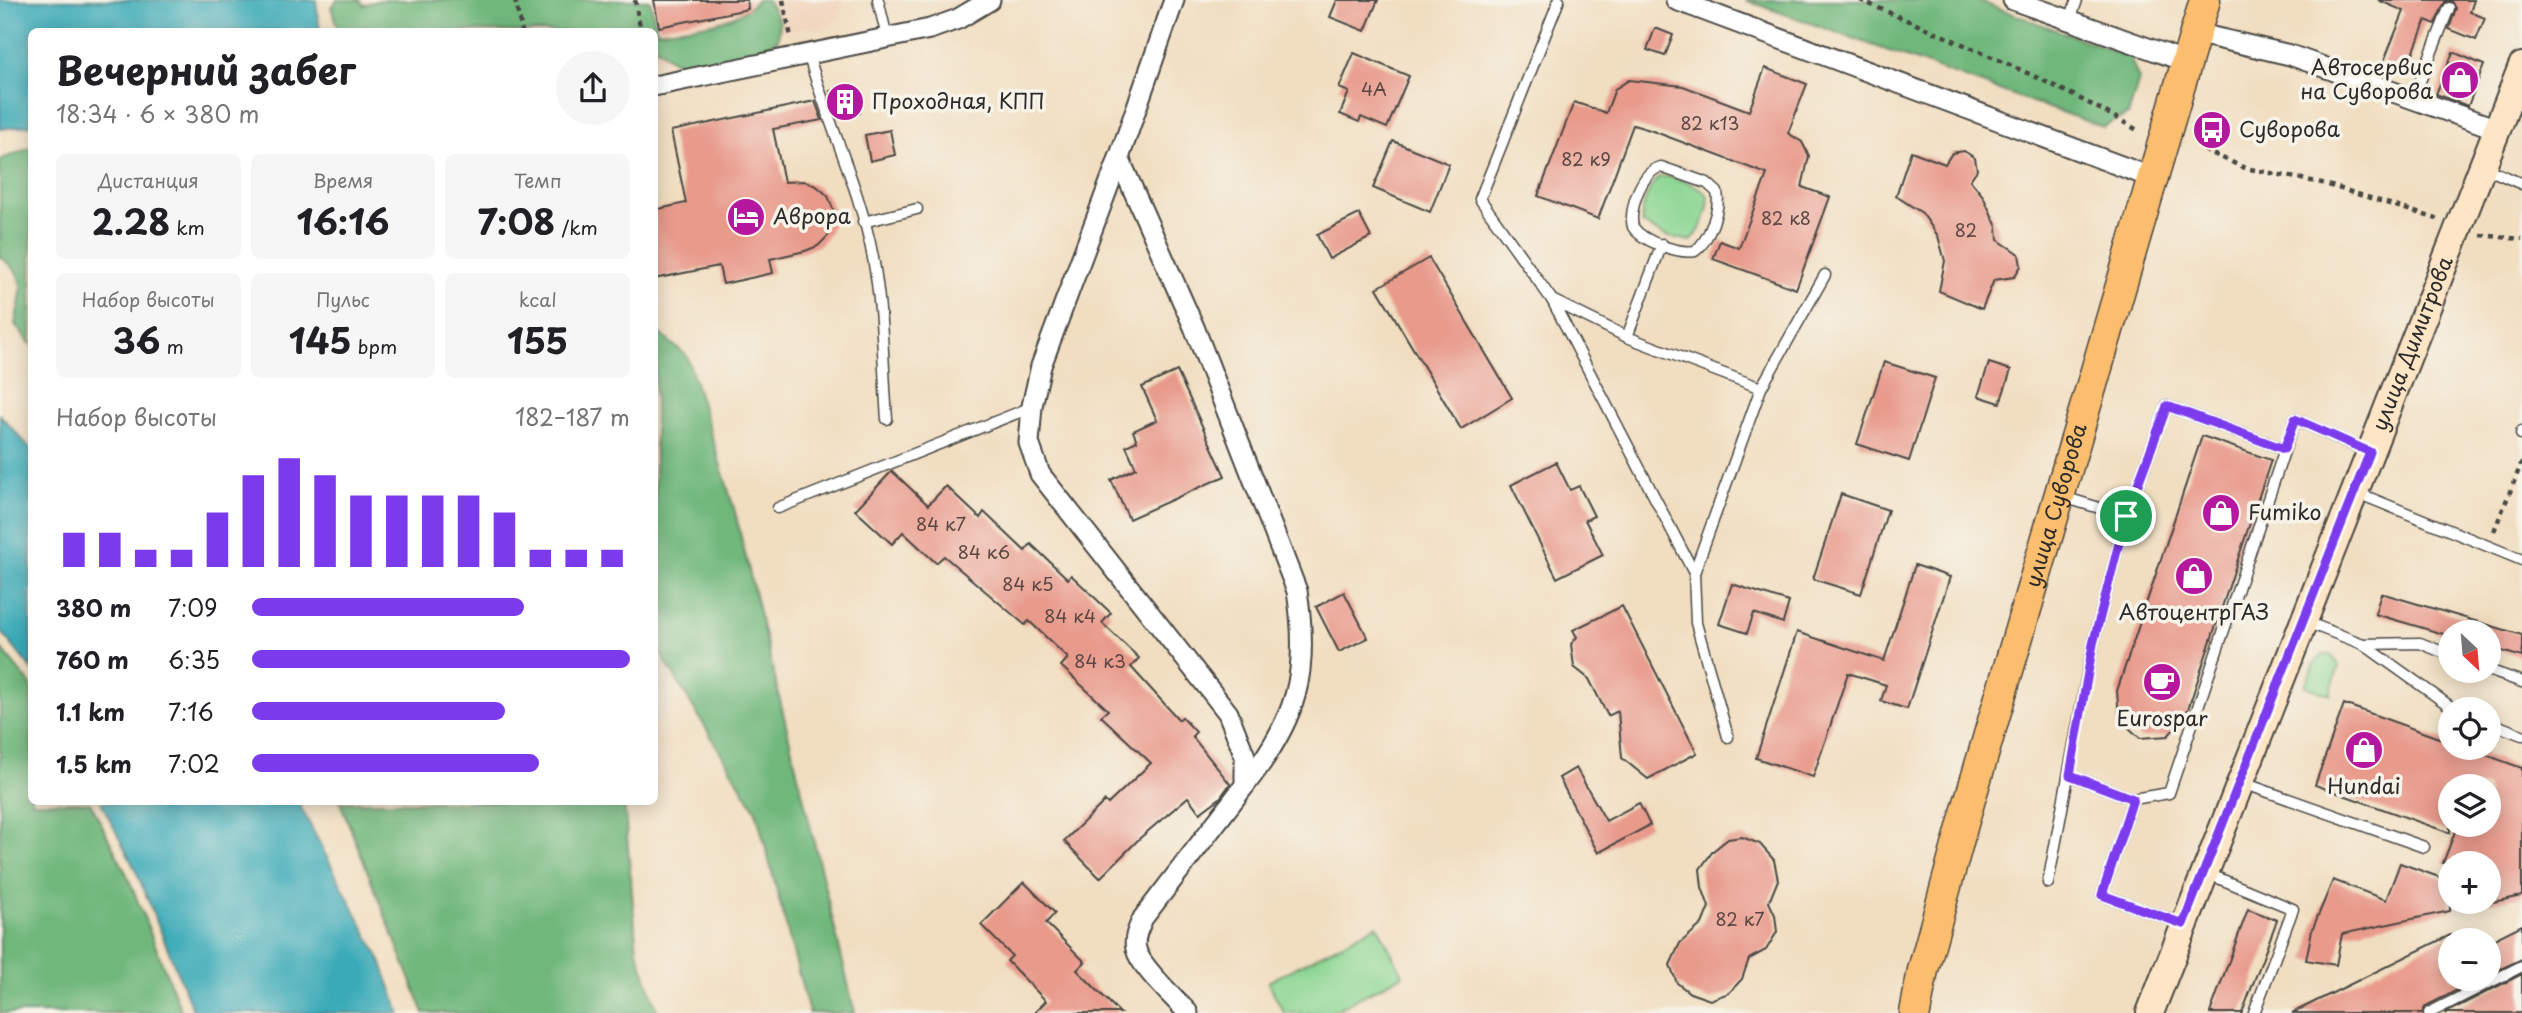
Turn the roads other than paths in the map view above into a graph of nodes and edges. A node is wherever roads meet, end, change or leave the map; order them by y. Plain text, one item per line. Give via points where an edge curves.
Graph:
1 (878, 0) edge
2 (990, 0) edge
3 (1174, 0) edge
4 (1559, 0) edge
5 (1676, 0) edge
6 (2013, 0) edge
7 (2077, 0) edge
8 (2205, 0) edge
9 (2449, 8) dead end
10 (2070, 20) junction
11 (2195, 33) junction
12 (887, 37) junction
13 (801, 54) junction
14 (2187, 62) junction
15 (2522, 66) edge
16 (658, 85) edge
17 (2413, 99) junction
18 (2497, 129) junction
19 (1119, 158) junction
20 (2482, 167) junction
21 (2153, 178) junction
22 (2522, 184) edge
23 (917, 209) dead end
24 (863, 222) junction
25 (1662, 244) junction
26 (1825, 275) dead end
27 (1552, 300) junction
28 (1627, 337) junction
29 (1762, 388) junction
30 (1032, 406) junction
31 (887, 419) dead end
32 (2284, 449) junction
33 (2370, 452) junction
34 (2354, 491) junction
35 (2061, 496) junction
36 (778, 508) dead end
37 (2126, 516) junction
38 (2522, 560) edge
39 (1694, 573) junction
40 (2303, 621) junction
41 (2363, 644) junction
42 (2438, 650) edge
43 (2501, 675) edge
44 (2522, 682) edge
45 (2438, 698) edge
46 (2501, 727) edge
47 (2522, 735) edge
48 (1728, 737) dead end
49 (2070, 775) junction
50 (2240, 781) junction
51 (1245, 785) junction
52 (2133, 799) junction
53 (2424, 847) dead end
54 (2204, 873) junction
55 (2048, 883) dead end
56 (2183, 924) junction
57 (2522, 966) edge
58 (1188, 1013) edge
59 (1915, 1013) edge
60 (2150, 1013) edge
61 (2253, 1013) edge
62 (2429, 1013) edge

1 - 12 lane
2 - 12 street via 958,19
3 - 19 street
4 - 27 lane via 1480,199
5 - 21 street
6 - 10 street
7 - 10 lane
8 - 11 main road, улица Суворова
9 - 17 lane
10 - 14 street
11 - 14 main road, улица Суворова
11 - 17 street via 2290,55
12 - 13 street
13 - 16 street
13 - 24 lane via 846,162
14 - 21 main road, улица Суворова
15 - 18 main road, улица Димитрова
17 - 18 street
18 - 20 main road, улица Димитрова
19 - 30 street via 1041,366
19 - 51 street via 1194,327 1297,591 1304,636 1300,681 1268,756
20 - 22 lane
20 - 33 main road, улица Димитрова
21 - 35 main road, улица Суворова
23 - 24 lane
24 - 31 lane via 873,258
25 - 25 lane via 1688,252 1701,246 1717,206 1713,186 1668,168 1649,173 1631,220 1637,233
25 - 28 lane
26 - 29 lane
27 - 28 lane
27 - 39 lane
28 - 29 lane
29 - 39 lane
30 - 36 lane
30 - 51 street via 1029,443 1040,474 1228,713 1245,756
32 - 33 lane via 2295,419
32 - 37 lane via 2167,406
32 - 52 lane via 2169,793
33 - 34 main road, улица Димитрова
34 - 38 lane
34 - 40 main road, улица Димитрова
35 - 37 lane
35 - 59 main road, улица Суворова via 1937,914
37 - 49 lane via 2093,644
39 - 48 lane via 1696,623
40 - 41 lane
40 - 50 main road, улица Димитрова
41 - 42 lane via 2420,643
41 - 45 lane
43 - 44 lane
46 - 47 lane
49 - 52 lane
49 - 55 lane
50 - 53 lane
50 - 54 main road, улица Димитрова
51 - 58 street via 1136,933 1136,950 1143,961
52 - 56 lane via 2102,895
54 - 56 main road, улица Димитрова
54 - 61 lane via 2293,909
56 - 60 main road, улица Димитрова
57 - 62 lane

